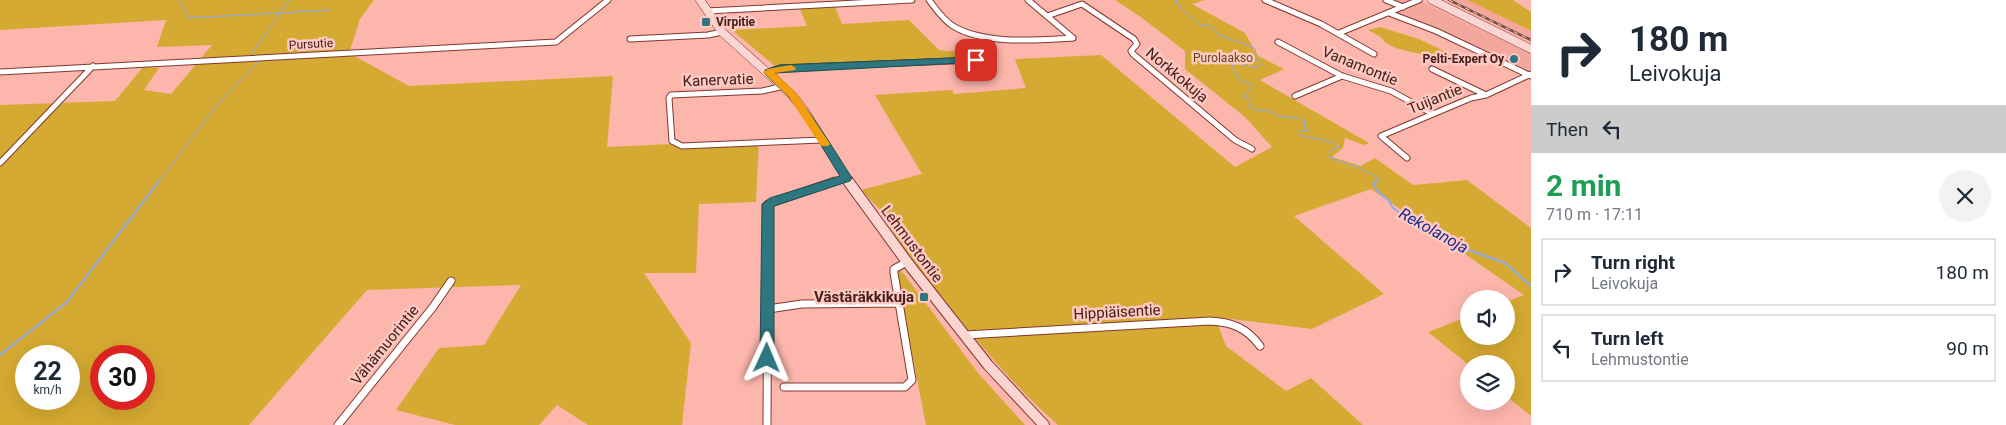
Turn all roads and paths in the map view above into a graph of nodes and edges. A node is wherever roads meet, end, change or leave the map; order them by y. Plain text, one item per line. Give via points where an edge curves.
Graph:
1 (608, 0) edge
2 (700, 0) edge
3 (912, 0) edge
4 (929, 0) edge
5 (1028, 0) edge
6 (1264, 0) edge
7 (1386, 0) edge
8 (1419, 0) edge
9 (1432, 0) edge
10 (1403, 7) junction
11 (706, 11) junction
12 (1389, 13) junction
13 (1048, 16) junction
14 (722, 32) junction
15 (1339, 33) junction
16 (630, 39) dead end
17 (1278, 42) dead end
18 (1531, 49) edge
19 (1374, 54) dead end
20 (976, 60) dead end
21 (94, 66) junction
22 (1432, 69) dead end
23 (0, 72) edge
24 (768, 72) junction
25 (1530, 75) edge
26 (1342, 76) junction
27 (784, 86) junction
28 (1486, 95) junction
29 (1295, 96) dead end
30 (1433, 114) junction
31 (822, 140) junction
32 (1252, 149) dead end
33 (1407, 158) dead end
34 (0, 162) edge
35 (846, 178) junction
36 (907, 262) junction
37 (451, 281) dead end
38 (899, 303) junction
39 (768, 309) junction
40 (965, 335) junction
41 (1260, 346) dead end
42 (784, 387) dead end
43 (338, 425) edge
44 (767, 425) edge
45 (1044, 425) edge

1 - 21 street, Pursutie via 556,42
2 - 11 main road, Lehmustontie
3 - 11 street
4 - 13 street via 951,25 960,30 1021,40 1073,38
5 - 13 street
6 - 15 street
7 - 10 street
8 - 10 street
9 - 18 main road
10 - 12 street
11 - 14 main road, Lehmustontie
12 - 15 street
12 - 25 street via 1436,30
13 - 32 street, Norkkokuja via 1078,4 1090,7 1134,39 1137,44 1131,51 1136,57 1235,140
14 - 16 street
14 - 24 main road, Lehmustontie
15 - 19 street
17 - 26 street, Vanamontie
20 - 24 street via 780,68
21 - 23 street, Pursutie
21 - 34 street
22 - 28 street
24 - 27 main road, Lehmustontie
25 - 28 street, Tuijantie
26 - 29 street
26 - 30 street, Vanamontie via 1391,91
27 - 31 main road, Lehmustontie
27 - 31 street, Kanervatie via 762,91 671,94 672,141 682,146
28 - 30 street, Tuijantie via 1470,98
30 - 33 street, Tuijantie via 1381,136
31 - 35 main road, Lehmustontie
35 - 36 main road, Lehmustontie
35 - 39 street via 768,204
36 - 38 street via 894,269
36 - 40 main road, Lehmustontie
37 - 43 street, Vähämuorintie
38 - 39 street via 802,304
38 - 42 street via 912,380 905,387
39 - 44 street
40 - 41 street, Hippiäisentie via 1224,321 1249,332
40 - 45 main road, Lehmustontie via 988,365

